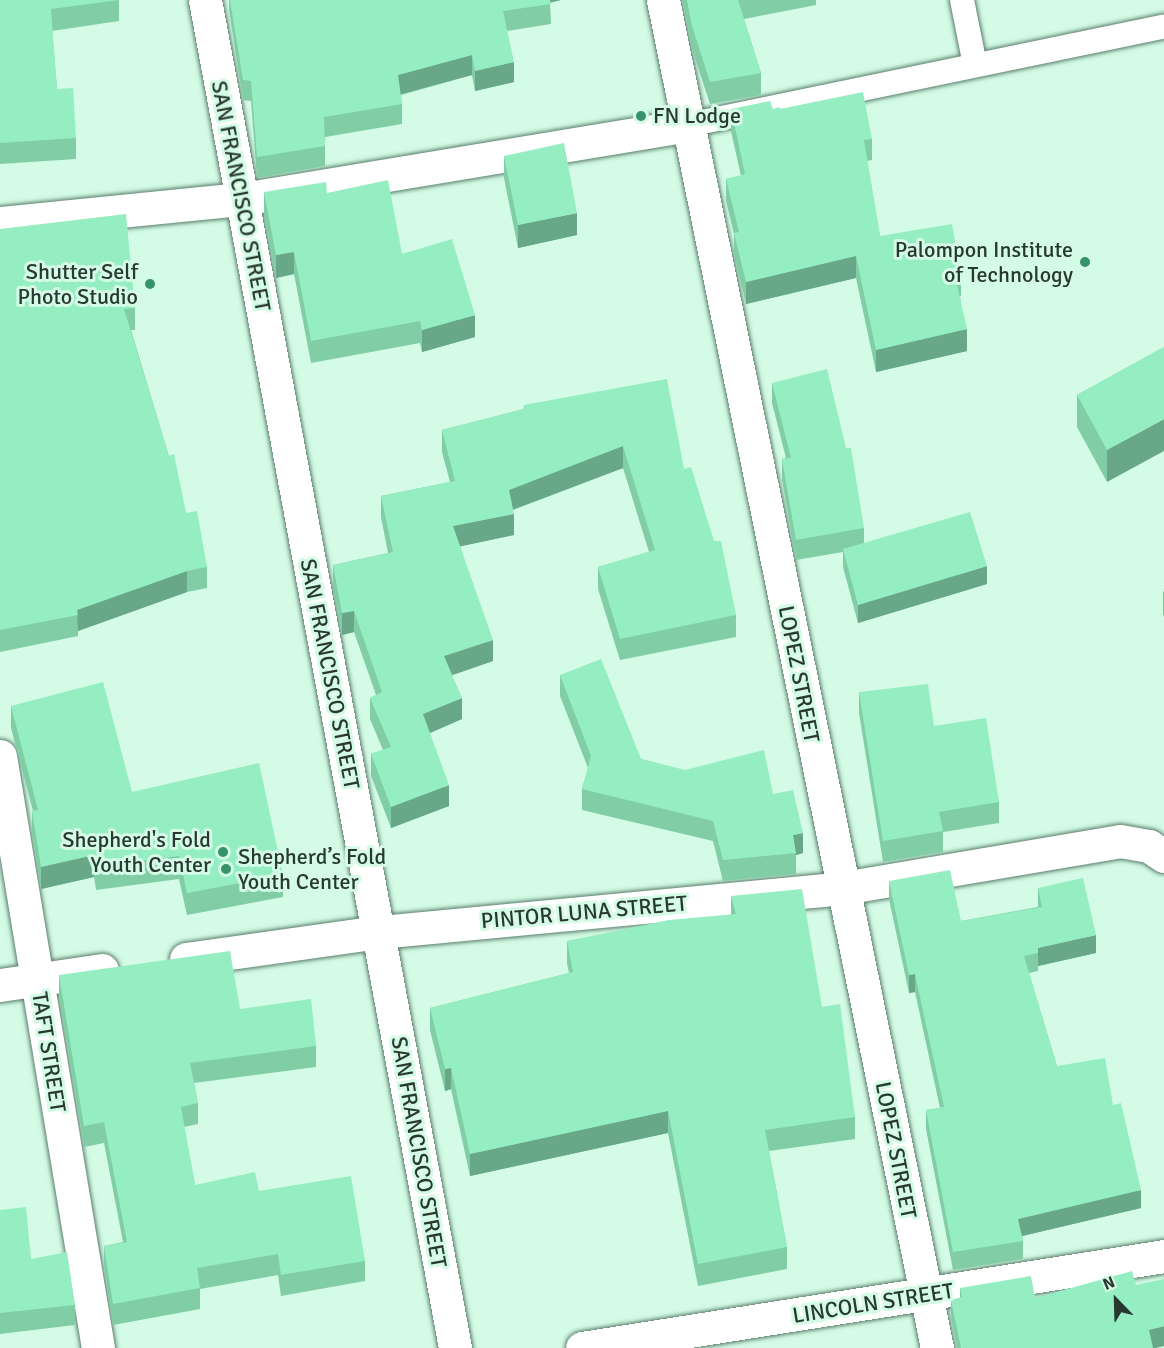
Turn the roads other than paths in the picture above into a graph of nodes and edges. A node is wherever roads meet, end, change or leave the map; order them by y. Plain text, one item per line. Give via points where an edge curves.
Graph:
1 (205, 0) edge
2 (663, 0) edge
3 (962, 0) edge
4 (1164, 26) edge
5 (975, 65) junction
6 (688, 125) junction
7 (242, 199) junction
8 (0, 224) edge
9 (0, 756) edge
10 (1164, 856) edge
11 (843, 888) junction
12 (379, 932) junction
13 (37, 979) junction
14 (0, 985) edge
15 (1164, 1256) edge
16 (926, 1295) junction
17 (98, 1348) edge
18 (455, 1348) edge
19 (582, 1348) edge
20 (937, 1348) edge

1 - 7 street, SAN FRANCISCO STREET
2 - 6 street, LOPEZ STREET
3 - 5 lane
4 - 5 lane
5 - 6 lane
6 - 7 street
6 - 11 street, LOPEZ STREET
7 - 8 street
7 - 12 street, SAN FRANCISCO STREET
9 - 13 street, TAFT STREET
10 - 11 street, PINTOR LUNA STREET via 1149,846 1120,841
11 - 12 street, PINTOR LUNA STREET
11 - 16 street, LOPEZ STREET
12 - 13 street, PINTOR LUNA STREET
12 - 18 street, SAN FRANCISCO STREET
13 - 14 street, PINTOR LUNA STREET
13 - 17 street, TAFT STREET
15 - 16 street, LINCOLN STREET
16 - 19 street, LINCOLN STREET
16 - 20 street, LOPEZ STREET

